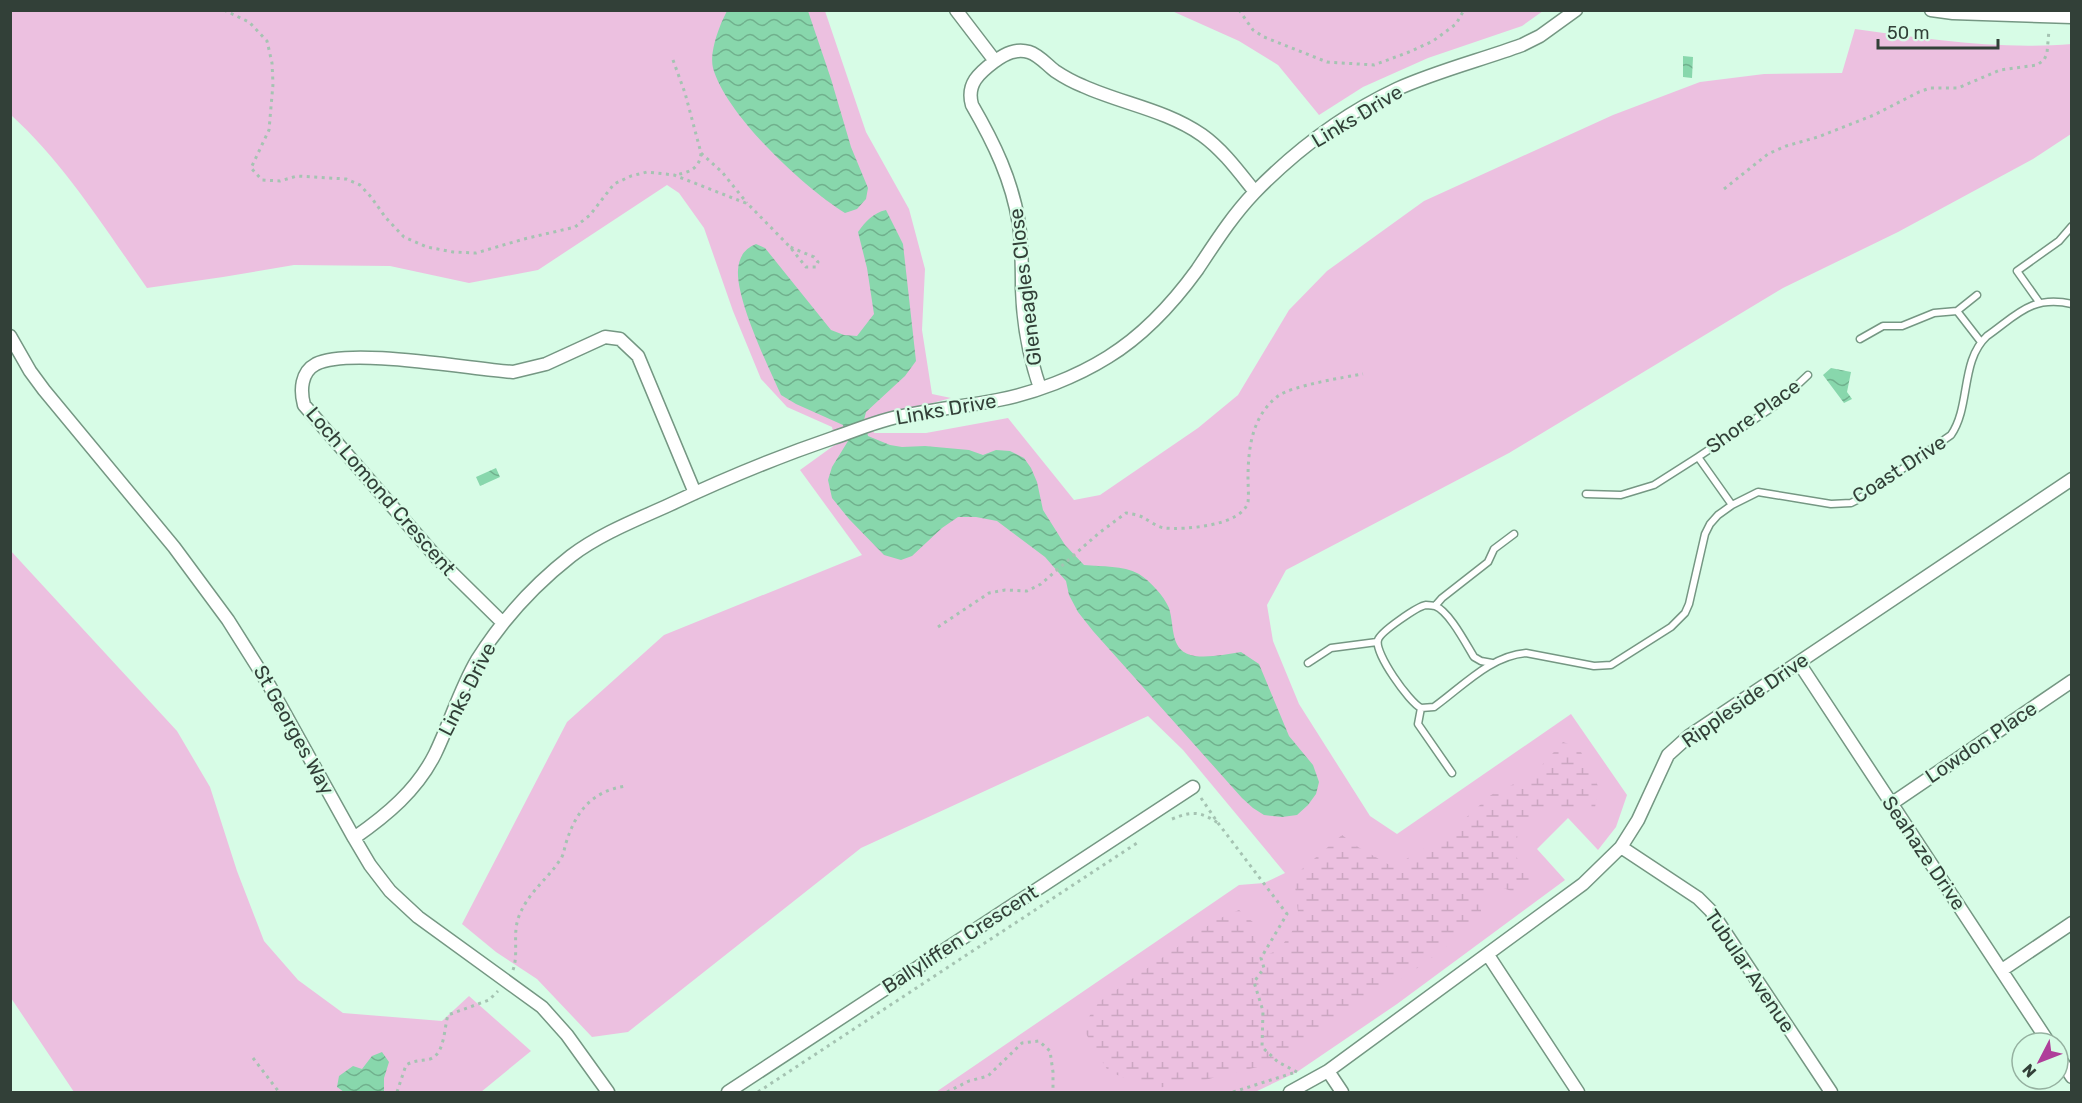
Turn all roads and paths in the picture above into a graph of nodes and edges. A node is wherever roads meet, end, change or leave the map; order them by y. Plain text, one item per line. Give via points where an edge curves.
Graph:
1 (224, 10) edge
2 (956, 10) edge
3 (1239, 10) edge
4 (1464, 10) edge
5 (1576, 10) edge
6 (1931, 10) edge
7 (2049, 17) junction
8 (2072, 17) edge
9 (673, 60) dead end
10 (995, 61) junction
11 (701, 153) junction
12 (674, 175) junction
13 (1724, 189) dead end
14 (1255, 192) junction
15 (748, 204) junction
16 (2072, 226) edge
17 (790, 247) junction
18 (1977, 295) dead end
19 (2039, 302) junction
20 (2072, 304) edge
21 (1957, 311) junction
22 (10, 336) edge
23 (1860, 339) dead end
24 (1981, 342) junction
25 (1363, 374) dead end
26 (1808, 375) dead end
27 (1040, 388) junction
28 (1698, 457) junction
29 (2072, 479) edge
30 (695, 493) junction
31 (1586, 494) dead end
32 (1731, 505) junction
33 (1514, 534) dead end
34 (1435, 606) junction
35 (503, 623) junction
36 (938, 627) dead end
37 (1377, 642) junction
38 (1308, 663) dead end
39 (1492, 663) junction
40 (1799, 663) junction
41 (2072, 681) edge
42 (1421, 708) junction
43 (1452, 773) dead end
44 (626, 786) dead end
45 (1193, 787) joint
46 (1891, 804) junction
47 (1170, 820) dead end
48 (1218, 823) junction
49 (354, 838) junction
50 (1143, 838) dead end
51 (1621, 847) junction
52 (2072, 923) edge
53 (1488, 955) junction
54 (513, 970) dead end
55 (2002, 970) junction
56 (496, 993) dead end
57 (2041, 1031) edge
58 (253, 1058) dead end
59 (1328, 1071) junction
60 (1298, 1072) junction
61 (1313, 1080) junction
62 (279, 1092) edge
63 (397, 1092) edge
64 (608, 1092) edge
65 (728, 1092) edge
66 (758, 1092) edge
67 (947, 1092) edge
68 (1053, 1092) edge
69 (1233, 1092) edge
70 (1290, 1092) edge
71 (1342, 1092) edge
72 (1578, 1092) edge
73 (1831, 1092) edge

1 - 12 path via 249,22 267,40 272,63 269,130 251,168 255,174 262,180 280,181 297,176 346,179 360,185 404,237 427,247 476,253 559,232 575,227 590,215 614,184 647,172
2 - 10 street
3 - 4 path via 1253,30 1264,37 1327,62 1374,65 1433,41 1456,24
5 - 14 street, Links Drive via 1522,45 1425,78 1368,104 1313,140
6 - 7 street
7 - 8 street
7 - 13 path via 2047,53 2037,65 2000,70 1958,88 1919,92 1818,138 1768,154
9 - 11 path
10 - 14 street, Gleneagles Close via 1014,51 1029,52 1082,86 1186,125 1217,148
10 - 27 street, Gleneagles Close via 973,81 969,96 1001,159 1014,200 1021,243 1023,308
11 - 12 path via 697,166
11 - 15 path
12 - 15 path
14 - 27 street, Links Drive via 1170,303 1139,333 1106,358
15 - 17 path
16 - 19 lane via 2059,241 2017,271
17 - 17 path via 814,257 816,267 806,267
18 - 21 lane
19 - 20 lane
19 - 24 lane
21 - 23 lane via 1934,313 1902,326 1882,326
21 - 24 lane
22 - 49 street, St Georges Way via 44,390 174,547 228,620
24 - 32 lane, Coast Drive via 1959,420 1951,435 1859,499 1831,504 1758,492
25 - 36 path via 1280,395 1267,407 1253,429 1248,452 1248,503 1240,514 1206,526 1162,528 1126,513 1041,584 1027,591 989,593
26 - 28 lane, Shore Place via 1776,405
27 - 30 street, Links Drive via 997,400 885,420
28 - 31 lane, Shore Place via 1654,485 1621,495
28 - 32 lane, Shore Place
29 - 40 street, Rippleside Drive
30 - 35 street, Links Drive via 601,537 578,552
30 - 35 street, Loch Lomond Crescent via 638,356 626,343 613,337 524,371 373,358 334,359 315,365 302,381 304,405 438,560
32 - 39 lane, Coast Drive via 1705,534 1684,613 1638,650 1603,667 1526,653 1505,656
33 - 34 lane via 1494,549 1488,562
34 - 37 lane via 1418,608 1383,633
34 - 39 lane via 1448,618 1474,657
35 - 49 street, Links Drive via 475,663 421,776 396,807
37 - 38 lane via 1331,648
37 - 42 lane via 1379,652 1410,699
39 - 42 lane, Coast Drive via 1434,706
40 - 46 street, Seahaze Drive
40 - 51 street, Rippleside Drive via 1689,736 1668,755
41 - 46 street, Lowdon Place
42 - 43 lane via 1418,724
44 - 54 path via 596,795 584,807 562,858 519,916
45 - 48 path
45 - 65 street, Ballyliffen Crescent
46 - 55 street, Seahaze Drive
47 - 48 path via 1188,813 1205,815
48 - 60 path via 1287,914 1261,958 1264,968 1254,982 1263,1011 1262,1047 1278,1062
49 - 64 street, St Georges Way via 370,865 403,904 542,1006
50 - 66 path
51 - 53 street, Rippleside Drive via 1583,884
51 - 73 street, Tubular Avenue via 1711,910
52 - 55 street
53 - 59 street, Rippleside Drive
53 - 72 street
55 - 57 street, Seahaze Drive
56 - 63 path via 489,1000 448,1015 437,1056 406,1065
58 - 62 path
59 - 61 street, Rippleside Drive
59 - 71 street
60 - 61 path
60 - 69 path
61 - 70 street, Rippleside Drive
67 - 68 path via 988,1076 1022,1043 1039,1041 1050,1051

